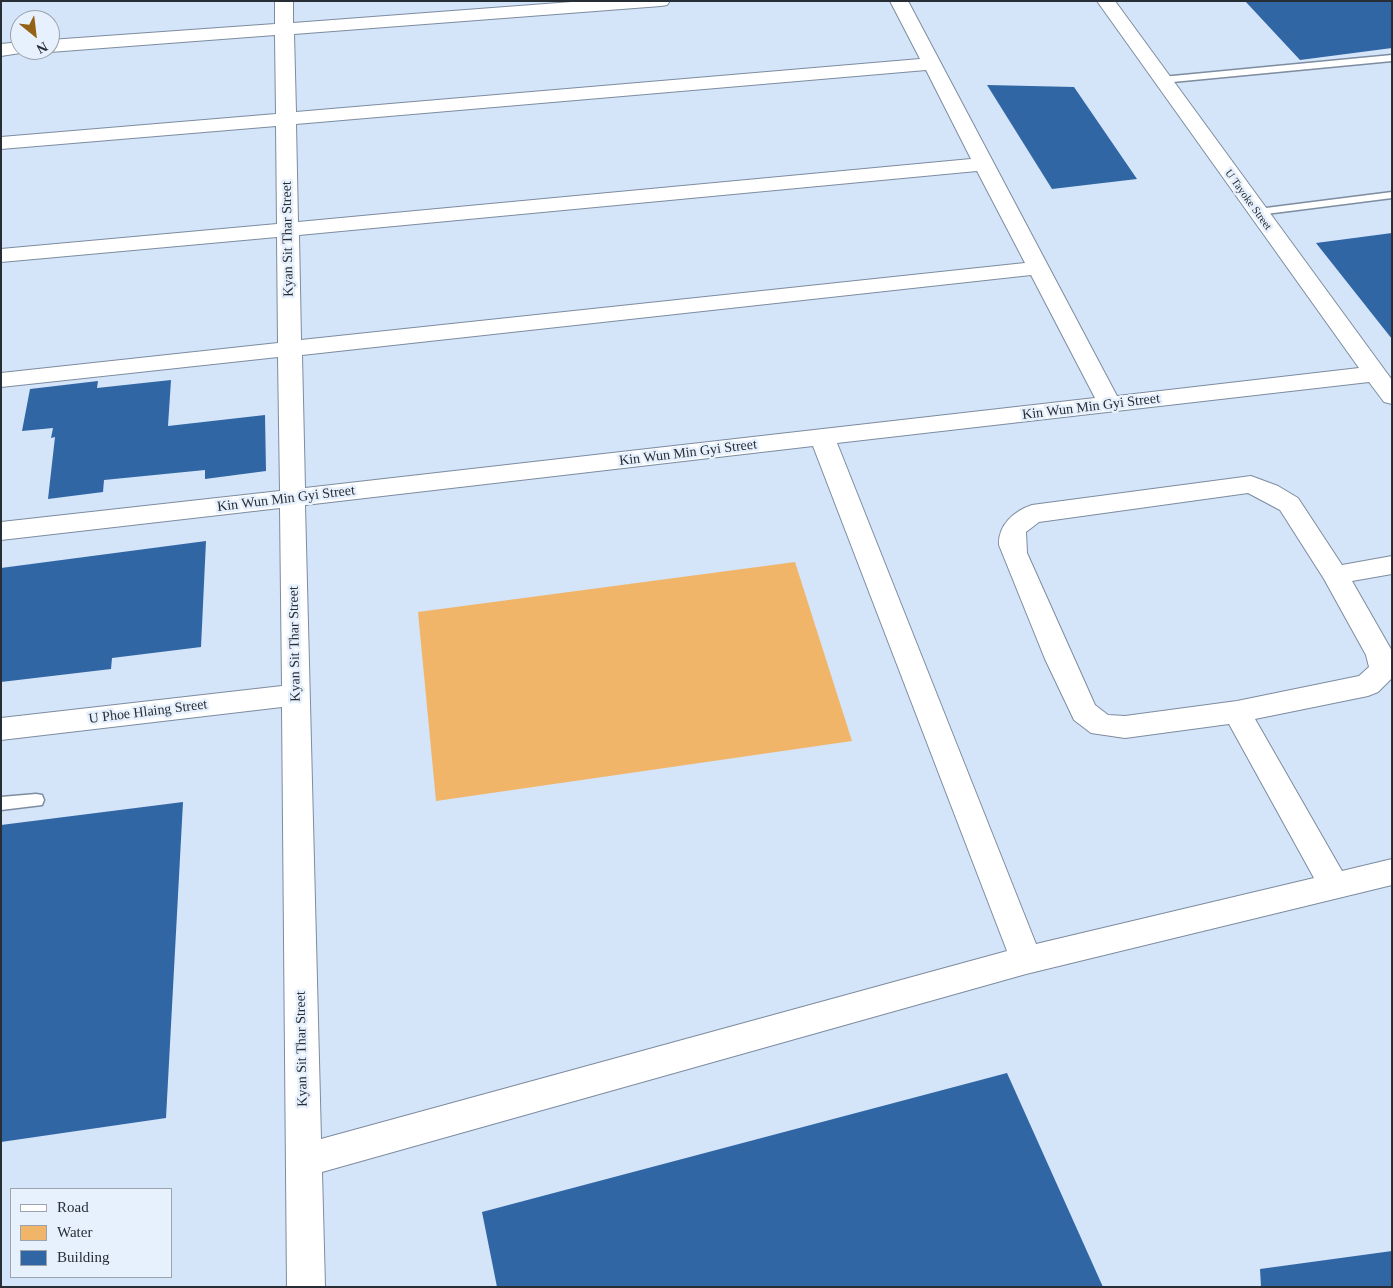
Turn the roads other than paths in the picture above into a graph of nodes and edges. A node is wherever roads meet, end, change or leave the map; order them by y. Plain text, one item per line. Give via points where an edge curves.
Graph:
1 (284, 1) edge
2 (661, 1) edge
3 (899, 1) edge
4 (1106, 1) edge
5 (284, 29) junction
6 (60, 45) edge
7 (1392, 58) edge
8 (932, 64) junction
9 (1162, 80) junction
10 (286, 120) junction
11 (1, 143) edge
12 (984, 164) junction
13 (1392, 195) edge
14 (1258, 212) junction
15 (288, 229) junction
16 (1, 256) edge
17 (1038, 268) junction
18 (290, 349) junction
19 (1375, 374) junction
20 (1, 380) edge
21 (1392, 397) edge
22 (1110, 405) junction
23 (822, 437) junction
24 (293, 498) junction
25 (1, 531) edge
26 (1392, 565) edge
27 (1335, 575) junction
28 (296, 695) junction
29 (1237, 712) junction
30 (1, 729) edge
31 (36, 800) dead end
32 (1, 804) edge
33 (1392, 872) edge
34 (1333, 884) junction
35 (1026, 960) junction
36 (304, 1160) junction
37 (306, 1287) edge

1 - 5 street, Kyan Sit Thar Street
2 - 5 street
3 - 8 street
4 - 9 street, U Tayoke Street
5 - 6 street
5 - 10 street, Kyan Sit Thar Street
7 - 9 lane
8 - 10 street
8 - 12 street
9 - 14 street, U Tayoke Street
10 - 11 street
10 - 15 street, Kyan Sit Thar Street
12 - 15 street
12 - 17 street
13 - 14 lane
14 - 19 street, U Tayoke Street
15 - 16 street
15 - 18 street, Kyan Sit Thar Street
17 - 18 street
17 - 22 street
18 - 20 street
18 - 24 street, Kyan Sit Thar Street
19 - 21 street, U Tayoke Street
19 - 22 street, Kin Wun Min Gyi Street
22 - 23 street, Kin Wun Min Gyi Street
23 - 24 street, Kin Wun Min Gyi Street
23 - 35 street
24 - 25 street, Kin Wun Min Gyi Street
24 - 28 street, Kyan Sit Thar Street
26 - 27 street
27 - 29 street via 1380,655 1383,670 1368,685
27 - 29 street via 1288,504 1251,484 1032,514 1014,528 1010,539 1014,553 1084,712 1101,724 1125,727
28 - 30 street, U Phoe Hlaing Street
28 - 36 street, Kyan Sit Thar Street
29 - 34 street
31 - 32 lane
33 - 34 street
34 - 35 street
35 - 36 street
36 - 37 street, Kyan Sit Thar Street

